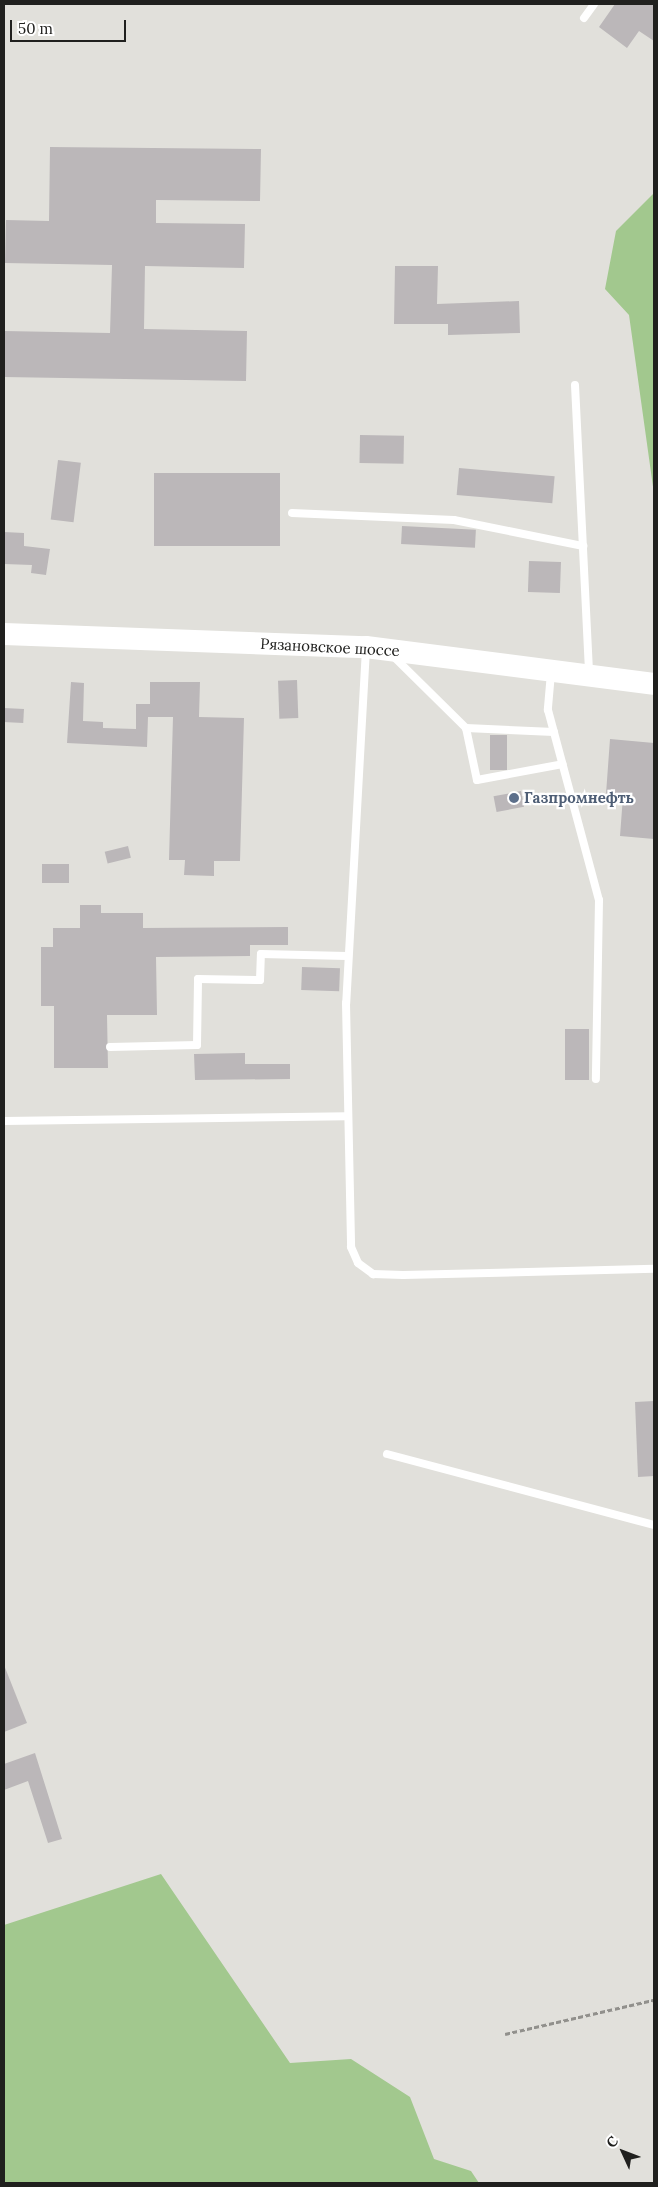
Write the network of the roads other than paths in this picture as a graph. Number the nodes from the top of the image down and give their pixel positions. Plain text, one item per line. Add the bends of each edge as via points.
1 (594, 4) edge
2 (584, 18) dead end
3 (575, 385) dead end
4 (292, 513) dead end
5 (583, 546) junction
6 (4, 634) edge
7 (376, 648) junction
8 (551, 668) junction
9 (589, 673) junction
10 (654, 684) edge
11 (466, 728) junction
12 (554, 732) junction
13 (563, 764) junction
14 (347, 956) junction
15 (110, 1047) dead end
16 (596, 1079) dead end
17 (347, 1116) junction
18 (4, 1121) edge
19 (654, 1269) edge
20 (387, 1454) dead end
21 (654, 1526) edge

1 - 2 lane
3 - 5 lane
4 - 5 lane via 454,520
5 - 9 lane
6 - 7 main road, Рязановское шоссе
7 - 8 main road, Рязановское шоссе
7 - 11 lane
7 - 14 lane
8 - 9 main road, Рязановское шоссе
8 - 12 lane via 548,710
9 - 10 main road, Рязановское шоссе
11 - 12 lane
11 - 13 lane via 477,780
12 - 13 lane
13 - 16 lane via 599,900
14 - 15 lane via 261,954 260,980 198,979 197,1045
14 - 17 lane
17 - 18 lane
17 - 19 lane via 351,1247 358,1264 373,1274
20 - 21 lane

